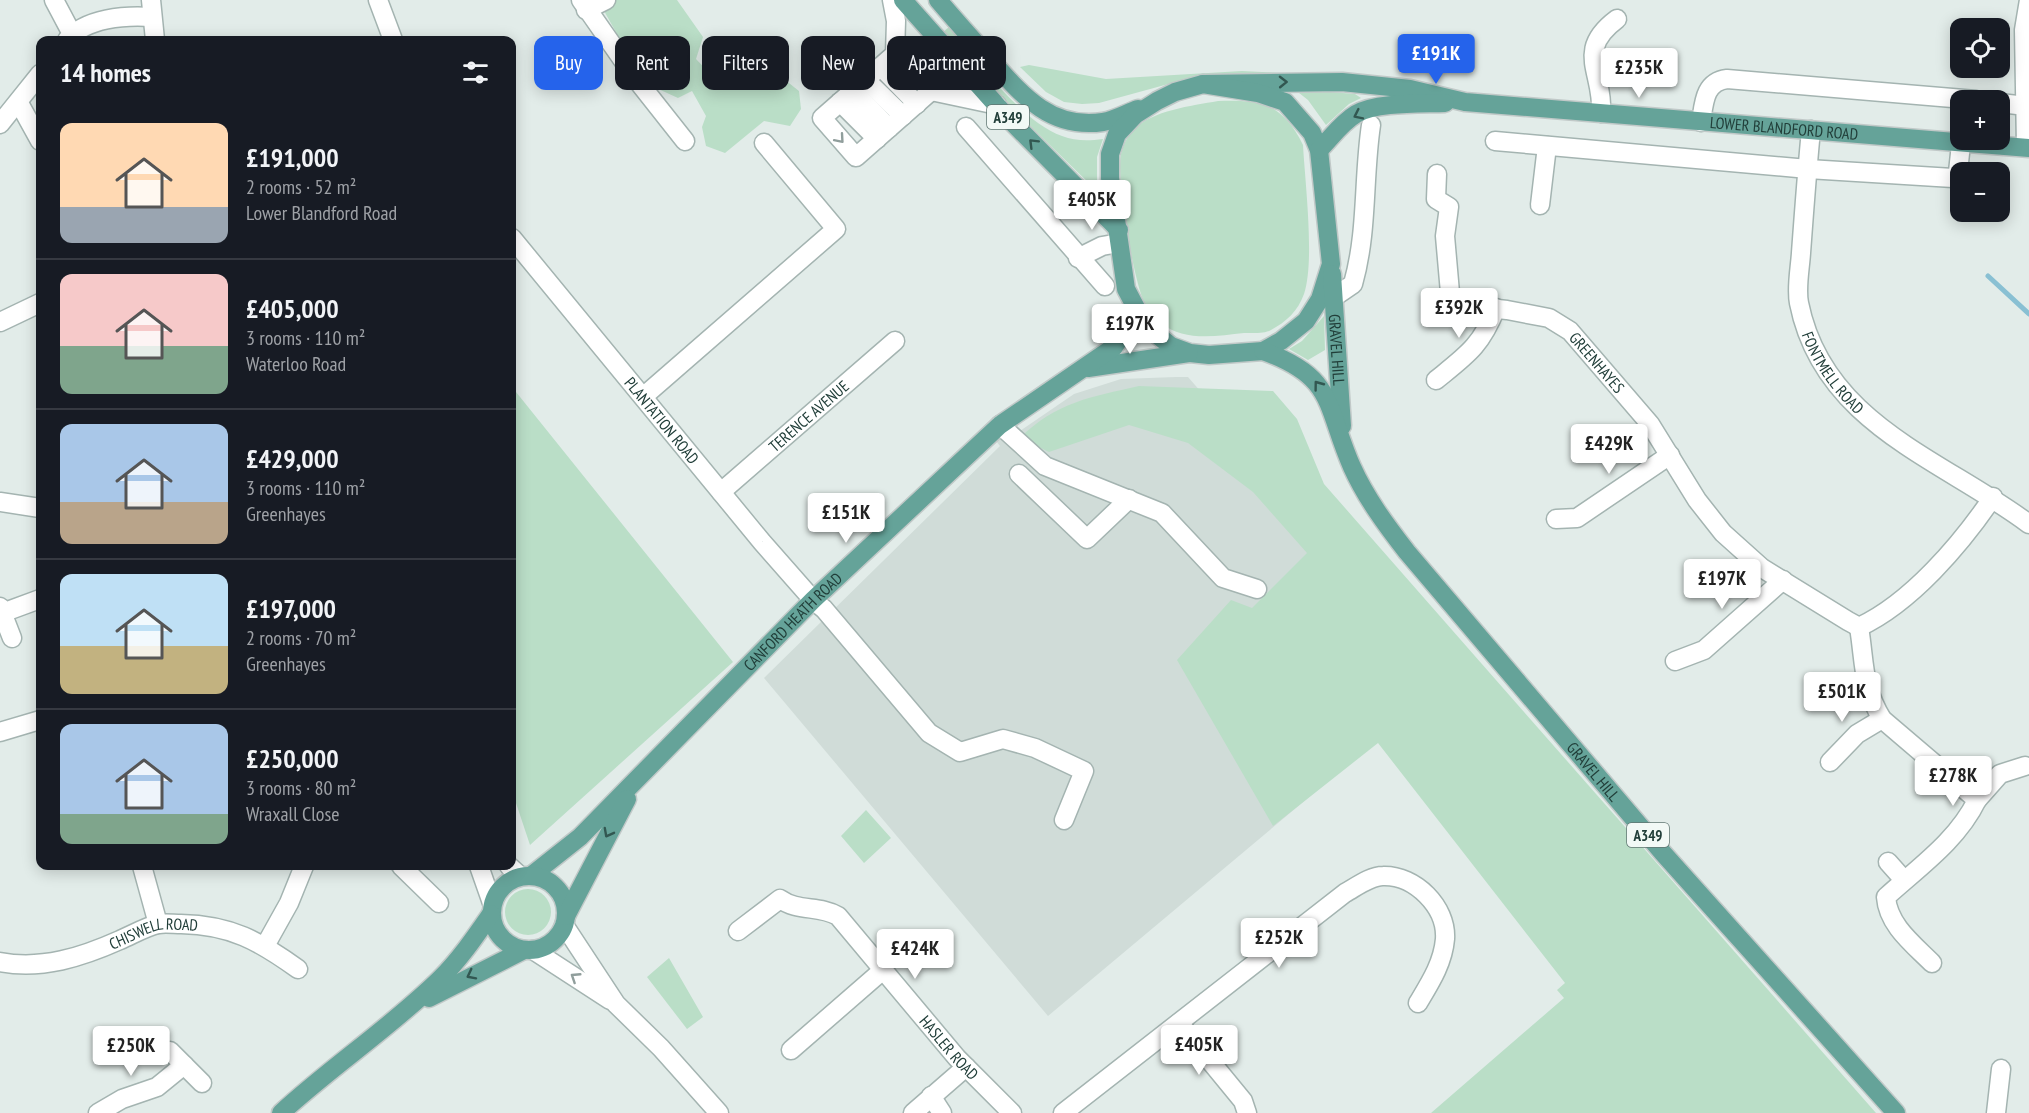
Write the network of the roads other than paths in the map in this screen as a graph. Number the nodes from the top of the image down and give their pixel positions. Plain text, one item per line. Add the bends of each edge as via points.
1 (54, 0) edge
2 (378, 0) edge
3 (606, 0) edge
4 (892, 0) edge
5 (903, 0) edge
6 (938, 0) edge
7 (2029, 0) edge
8 (584, 5) edge
9 (151, 8) edge
10 (1617, 20) dead end
11 (70, 36) edge
12 (72, 36) edge
13 (154, 36) edge
14 (392, 36) edge
15 (896, 36) edge
16 (887, 61) edge
17 (881, 67) junction
18 (36, 80) edge
19 (1203, 84) junction
20 (853, 91) junction
21 (932, 91) joint
22 (1950, 98) edge
23 (1157, 101) junction
24 (1465, 102) junction
25 (19, 103) junction
26 (2010, 104) edge
27 (997, 105) junction
28 (2026, 106) junction
29 (1601, 113) junction
30 (897, 122) junction
31 (1701, 122) junction
32 (0, 124) edge
33 (1371, 125) dead end
34 (966, 127) dead end
35 (1811, 130) junction
36 (36, 134) edge
37 (686, 141) dead end
38 (1495, 141) dead end
39 (764, 143) dead end
40 (1950, 143) edge
41 (1547, 146) junction
42 (2010, 146) edge
43 (2027, 147) edge
44 (1319, 150) junction
45 (1960, 150) edge
46 (1808, 169) junction
47 (1437, 174) dead end
48 (1540, 205) dead end
49 (1119, 236) junction
50 (516, 243) edge
51 (1078, 258) junction
52 (1331, 264) junction
53 (1105, 286) dead end
54 (1334, 297) junction
55 (36, 305) edge
56 (1133, 306) junction
57 (1496, 309) junction
58 (0, 322) edge
59 (895, 341) dead end
60 (1263, 351) junction
61 (1190, 353) junction
62 (1081, 370) junction
63 (1436, 380) dead end
64 (644, 396) junction
65 (1000, 425) junction
66 (1342, 438) junction
67 (1670, 455) junction
68 (1019, 474) dead end
69 (721, 492) junction
70 (1993, 497) junction
71 (1129, 499) junction
72 (0, 502) edge
73 (36, 507) edge
74 (1556, 519) dead end
75 (2029, 524) edge
76 (1783, 580) junction
77 (1257, 589) dead end
78 (36, 600) edge
79 (813, 600) junction
80 (1, 610) edge
81 (1859, 627) junction
82 (12, 638) dead end
83 (1675, 661) dead end
84 (1882, 719) junction
85 (36, 721) edge
86 (0, 732) edge
87 (1830, 762) dead end
88 (649, 765) junction
89 (2025, 766) dead end
90 (1977, 800) junction
91 (1064, 820) dead end
92 (1888, 862) dead end
93 (143, 870) edge
94 (302, 870) edge
95 (405, 870) edge
96 (480, 870) edge
97 (520, 872) edge
98 (1904, 880) junction
99 (439, 903) dead end
100 (492, 908) junction
101 (565, 921) junction
102 (158, 924) junction
103 (738, 931) dead end
104 (265, 946) junction
105 (529, 950) junction
106 (0, 963) edge
107 (1932, 963) dead end
108 (298, 969) dead end
109 (883, 970) junction
110 (1418, 1003) dead end
111 (616, 1004) junction
112 (401, 1014) junction
113 (1179, 1023) junction
114 (790, 1050) dead end
115 (170, 1051) dead end
116 (184, 1065) junction
117 (966, 1067) junction
118 (2001, 1069) dead end
119 (202, 1083) dead end
120 (931, 1096) junction
121 (98, 1113) edge
122 (281, 1113) edge
123 (719, 1113) edge
124 (913, 1113) edge
125 (942, 1113) edge
126 (1012, 1113) edge
127 (1063, 1113) edge
128 (1247, 1113) edge
129 (1896, 1113) edge
130 (1996, 1113) edge

1 - 11 street
2 - 14 street
3 - 8 street
4 - 15 street
5 - 27 main road, A349
6 - 23 main road, A349 via 1022,95 1057,119 1105,122
7 - 28 street via 2024,30
8 - 37 street
9 - 12 street via 108,19
9 - 13 street
10 - 29 street via 1600,33 1593,50 1602,96
16 - 17 street
17 - 20 street
17 - 30 street
18 - 25 street
19 - 23 main road, A349
19 -> 24 main road, LOWER BLANDFORD ROAD via 1342,82 1410,89
19 - 44 main road, A349 via 1258,93 1285,102 1312,133
20 - 30 street
20 - 30 street
20 -> 30 street via 822,118 856,157
21 - 27 street
21 - 30 street
22 - 31 street via 1727,79 1706,91
23 - 49 main road, A349 via 1135,115 1117,134 1110,154
24 - 29 main road, LOWER BLANDFORD ROAD
24 -> 44 main road, LOWER BLANDFORD ROAD via 1385,106 1358,113
25 - 32 street
25 - 36 street
26 - 28 street
49 -> 27 main road, A349
28 - 43 street
29 - 31 main road, LOWER BLANDFORD ROAD
31 - 35 main road, LOWER BLANDFORD ROAD
33 - 54 street via 1360,260 1353,284
34 - 51 street
35 - 40 main road, LOWER BLANDFORD ROAD
35 - 46 street, FONTMELL ROAD
38 - 41 street
39 - 64 street via 836,229
41 - 46 street
41 - 48 street
42 - 43 main road, LOWER BLANDFORD ROAD
44 - 52 main road, A349
45 - 46 street via 1958,172 1953,178
46 - 70 street, FONTMELL ROAD via 1798,302 1813,348 1848,400 1882,431
47 - 57 street, GREENHAYES via 1436,199 1449,207 1445,236 1450,304
49 - 51 street
49 - 56 main road, A349 via 1126,289
50 - 64 street, PLANTATION ROAD
51 - 53 street
52 - 54 main road, GRAVEL HILL / A349
52 - 60 main road, A349 via 1320,299 1306,321
54 - 66 main road, GRAVEL HILL / A349
55 - 58 street
56 - 61 main road, A349 via 1158,338
56 - 62 main road, CANFORD HEATH ROAD via 1125,331 1114,347
57 - 63 street via 1473,351
57 - 67 street, GREENHAYES via 1549,318 1570,331 1650,424
59 - 69 street, TERENCE AVENUE
60 - 61 main road, A349
66 -> 60 main road, GRAVEL HILL / A349 via 1320,386 1307,372
61 - 62 main road, CANFORD HEATH ROAD
62 - 65 main road, CANFORD HEATH ROAD
64 - 69 street, PLANTATION ROAD
65 - 71 street via 1045,466
65 - 79 main road, CANFORD HEATH ROAD
66 - 129 main road, GRAVEL HILL / A349 via 1374,508 1407,552 1662,852
67 - 74 street via 1577,518
67 - 76 street, GREENHAYES via 1723,533 1762,568
68 - 71 street via 1087,539
69 - 79 street, PLANTATION ROAD
70 - 75 street, FONTMELL ROAD
70 - 81 street via 1965,534 1914,588 1881,616
71 - 77 street via 1161,513 1224,578
72 - 73 street
76 - 81 street, GREENHAYES
76 - 83 street via 1704,650
78 - 80 street
79 - 88 main road, CANFORD HEATH ROAD
79 - 91 street, PLANTATION ROAD via 929,733 960,752 1003,739 1035,748 1084,771
80 - 82 street
81 - 84 street via 1864,681
84 - 87 street via 1857,734
84 - 90 street
85 - 86 street
88 - 97 main road, CANFORD HEATH ROAD via 580,837
88 -> 101 main road, CANFORD HEATH ROAD via 624,804
89 - 90 street via 2000,774
90 - 98 street via 1954,837
92 - 98 street
93 - 102 street
94 - 104 street
95 - 99 street
96 - 100 street
97 - 100 main road via 502,886
97 - 101 main road via 553,884 561,893
98 - 107 street via 1886,897 1886,908 1893,922
100 - 105 main road via 497,934 514,947
100 - 112 main road via 452,966
101 - 105 main road via 552,942
101 - 111 street
102 - 104 street, CHISWELL ROAD via 213,926
102 - 106 street, CHISWELL ROAD via 55,963
103 - 109 street, HASLER ROAD via 780,899 790,906 829,911 838,916
104 - 108 street, CHISWELL ROAD
111 -> 105 street
105 -> 112 main road via 463,979
109 - 114 street
109 - 117 street, HASLER ROAD
110 - 113 street via 1442,958 1445,937 1441,916 1419,886 1382,876 1345,893
111 - 123 street
112 - 122 main road via 318,1078
113 - 127 street
113 - 128 street via 1243,1101
115 - 116 street
116 - 119 street
116 - 121 street via 157,1087 122,1099
117 - 120 street
117 - 126 street, HASLER ROAD
118 - 130 street
120 - 124 street
120 - 125 street

